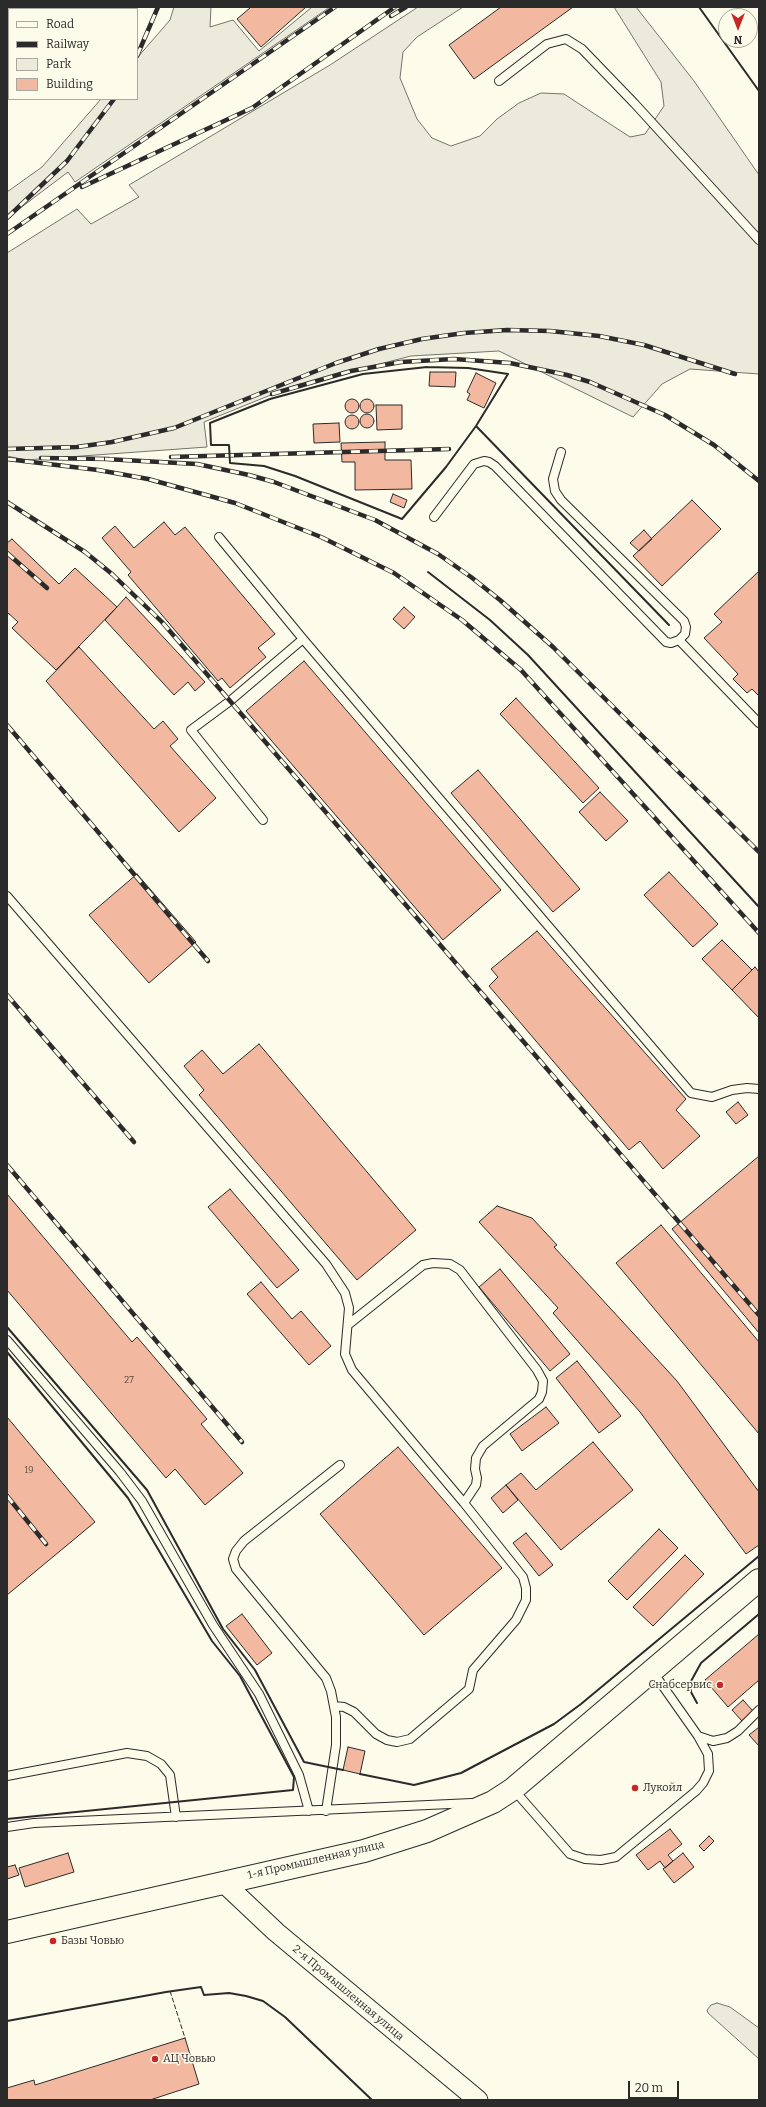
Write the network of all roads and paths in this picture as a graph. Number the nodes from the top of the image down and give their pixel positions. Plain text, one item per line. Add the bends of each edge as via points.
1 (499, 81) dead end
2 (759, 240) edge
3 (561, 452) dead end
4 (434, 517) dead end
5 (219, 536) dead end
6 (303, 639) junction
7 (679, 640) junction
8 (759, 723) edge
9 (264, 820) dead end
10 (7, 896) edge
11 (759, 1089) edge
12 (349, 1324) junction
13 (7, 1340) edge
14 (340, 1464) dead end
15 (464, 1503) junction
16 (759, 1580) edge
17 (652, 1670) junction
18 (334, 1706) junction
19 (759, 1710) edge
20 (698, 1736) junction
21 (7, 1776) edge
22 (513, 1789) junction
23 (493, 1802) junction
24 (326, 1811) junction
25 (308, 1812) junction
26 (176, 1817) junction
27 (7, 1827) edge
28 (223, 1882) junction
29 (7, 1932) edge
30 (478, 2100) edge

1 - 2 lane via 547,44 566,39 582,49 635,104
3 - 7 lane via 553,479 555,491 561,500 684,621 685,634
4 - 7 lane via 474,464 489,462 666,642
5 - 6 lane
6 - 9 lane via 230,701 191,730
6 - 11 lane via 691,1093 712,1097 732,1090
7 - 8 lane
10 - 12 lane via 326,1264 345,1293 349,1308
12 - 15 lane via 345,1354 352,1370
12 - 15 lane via 423,1265 450,1264 460,1270 538,1370 543,1381 542,1392 538,1399 483,1446 476,1458 476,1485
13 - 25 lane via 142,1501 213,1625 259,1694 299,1775
14 - 18 lane via 244,1541 233,1559 236,1569 326,1678
15 - 18 lane via 523,1577 526,1600 516,1620 473,1670 469,1689 410,1739 397,1742 387,1740 376,1734 354,1712
16 - 17 main road, 1-я Промышленная улица
17 - 20 lane
17 - 22 main road, 1-я Промышленная улица
18 - 24 lane via 336,1745
19 - 20 lane via 727,1738 713,1741
20 - 22 lane via 708,1754 708,1771 703,1782 696,1791 616,1857 601,1860 585,1859 570,1854
21 - 26 lane via 127,1753 147,1756 161,1764 170,1775
22 - 23 main road, 1-я Промышленная улица
23 - 24 lane
23 - 28 main road, 1-я Промышленная улица via 427,1831 364,1851
24 - 25 lane
25 - 26 lane
26 - 27 lane via 34,1823
28 - 29 main road, 1-я Промышленная улица
28 - 30 street, 2-я Промышленная улица via 276,1932

